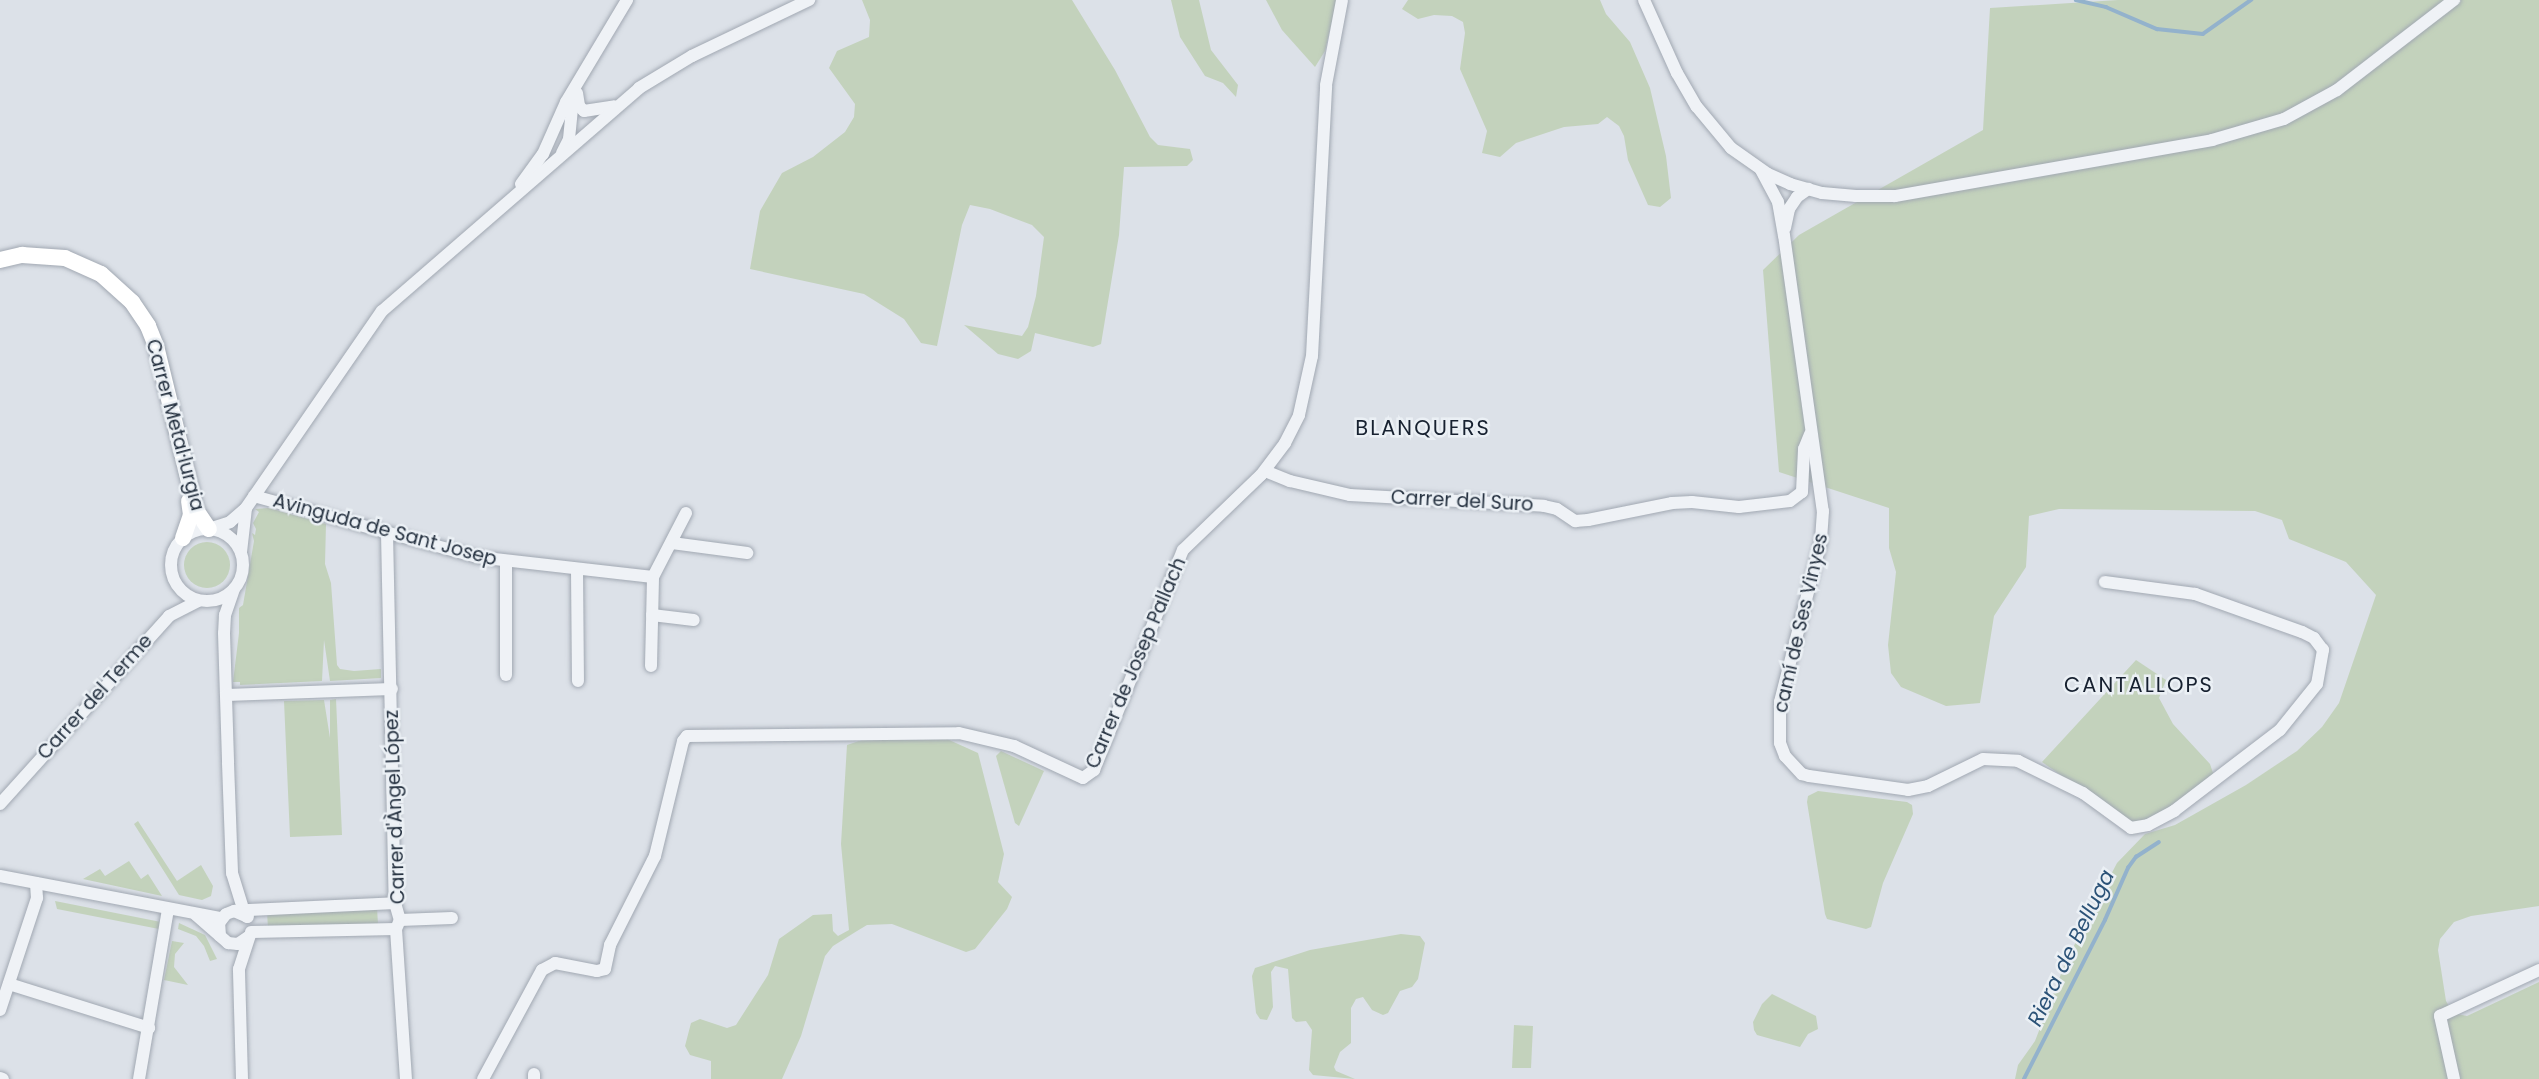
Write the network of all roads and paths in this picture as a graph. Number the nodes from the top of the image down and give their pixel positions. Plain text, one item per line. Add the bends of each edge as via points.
1 (627, 0) edge
2 (809, 0) edge
3 (1342, 0) edge
4 (1644, 0) edge
5 (2454, 0) edge
6 (577, 86) junction
7 (621, 104) junction
8 (556, 128) junction
9 (587, 134) junction
10 (569, 139) junction
11 (556, 161) junction
12 (1761, 170) junction
13 (1808, 189) junction
14 (508, 203) junction
15 (1784, 235) junction
16 (0, 260) edge
17 (0, 266) edge
18 (1810, 433) junction
19 (1265, 471) junction
20 (254, 496) junction
21 (246, 508) junction
22 (686, 513) dead end
23 (208, 529) junction
24 (387, 533) junction
25 (183, 538) junction
26 (672, 542) junction
27 (241, 552) junction
28 (747, 553) dead end
29 (506, 561) junction
30 (577, 570) junction
31 (653, 577) junction
32 (2105, 582) dead end
33 (234, 589) junction
34 (204, 601) junction
35 (652, 615) junction
36 (694, 620) dead end
37 (224, 633) junction
38 (651, 666) dead end
39 (506, 675) dead end
40 (578, 681) dead end
41 (392, 689) junction
42 (226, 695) junction
43 (0, 804) edge
44 (0, 876) edge
45 (36, 883) junction
46 (235, 886) junction
47 (395, 903) junction
48 (168, 909) junction
49 (196, 915) junction
50 (224, 916) junction
51 (246, 916) junction
52 (452, 918) dead end
53 (398, 925) junction
54 (250, 933) junction
55 (224, 939) junction
56 (239, 969) junction
57 (2539, 970) edge
58 (9, 984) junction
59 (0, 1010) edge
60 (149, 1028) junction
61 (139, 1079) edge
62 (242, 1079) edge
63 (406, 1079) edge
64 (483, 1079) edge
65 (2454, 1079) edge

1 - 6 street
2 - 7 street via 692,56
3 - 19 street, Carrer de Josep Pallach via 1323,116 1312,356 1299,415
4 - 12 street via 1697,107 1731,148
5 - 13 street via 2337,90 2284,119 2212,140 1895,196
6 - 7 street via 584,111
6 - 8 street
6 - 10 street
7 - 9 street
8 - 10 street
8 - 14 street
9 - 10 street
9 - 11 street
10 - 11 street
11 - 14 street
12 - 13 street
12 - 15 street, camí de Ses Vinyes via 1778,202
13 - 15 street, camí de Ses Vinyes via 1788,209
14 - 20 street via 382,311
15 - 18 street, camí de Ses Vinyes
16 - 23 main road, Carrer Metal·lurgia via 42,256 85,265 117,285 132,302 156,346 196,510
17 - 25 main road, Carrer Metal·lurgia via 23,260 85,271 131,307 150,344 189,499 191,515
18 - 19 street, Carrer del Suro via 1804,449 1802,492 1790,501 1740,507 1671,503 1575,521 1544,506 1336,493
18 - 32 street, camí de Ses Vinyes via 1824,530 1778,719 1785,756 1802,774 1908,790 1928,786 1983,759 2018,761 2083,793 2131,828 2174,811 2280,730 2317,684 2323,650 2302,632 2195,594
19 - 64 street, Carrer de Josep Pallach via 1183,550 1115,723 1094,770 1086,777 1014,746 959,733 687,736 655,856 610,945 605,969 559,963 541,970
20 - 21 street
20 - 24 street, Avinguda de Sant Josep
21 - 23 street via 230,522
21 - 27 street
22 - 26 street
23 - 25 street
23 - 27 street via 234,541
24 - 29 street, Avinguda de Sant Josep
24 - 41 street, Carrer d'Àngel López
25 - 34 street via 172,554 171,575 186,596
26 - 28 street
26 - 31 street
27 - 33 street via 241,579
29 - 30 street, Avinguda de Sant Josep
29 - 39 street
30 - 31 street, Avinguda de Sant Josep
30 - 40 street
31 - 35 street
33 - 34 street via 224,597
33 - 37 street
34 - 37 street
34 - 43 street, Carrer del Terme via 169,615
35 - 36 street
35 - 38 street
37 - 42 street
41 - 42 street
41 - 47 street, Carrer d'Àngel López
42 - 46 street
44 - 45 street
45 - 48 street
45 - 58 street via 37,898
46 - 50 street
46 - 51 street
47 - 51 street via 249,910
47 - 53 street, Carrer d'Àngel López
48 - 49 street
48 - 60 street
49 - 50 street
49 - 55 street
50 - 51 street via 234,911
50 - 55 street
51 - 54 street
52 - 53 street
53 - 54 street
53 - 63 street, Carrer d'Àngel López
54 - 55 street via 241,943
54 - 56 street
55 - 56 street
56 - 62 street
57 - 65 street via 2440,1016
58 - 59 street
58 - 60 street
60 - 61 street

